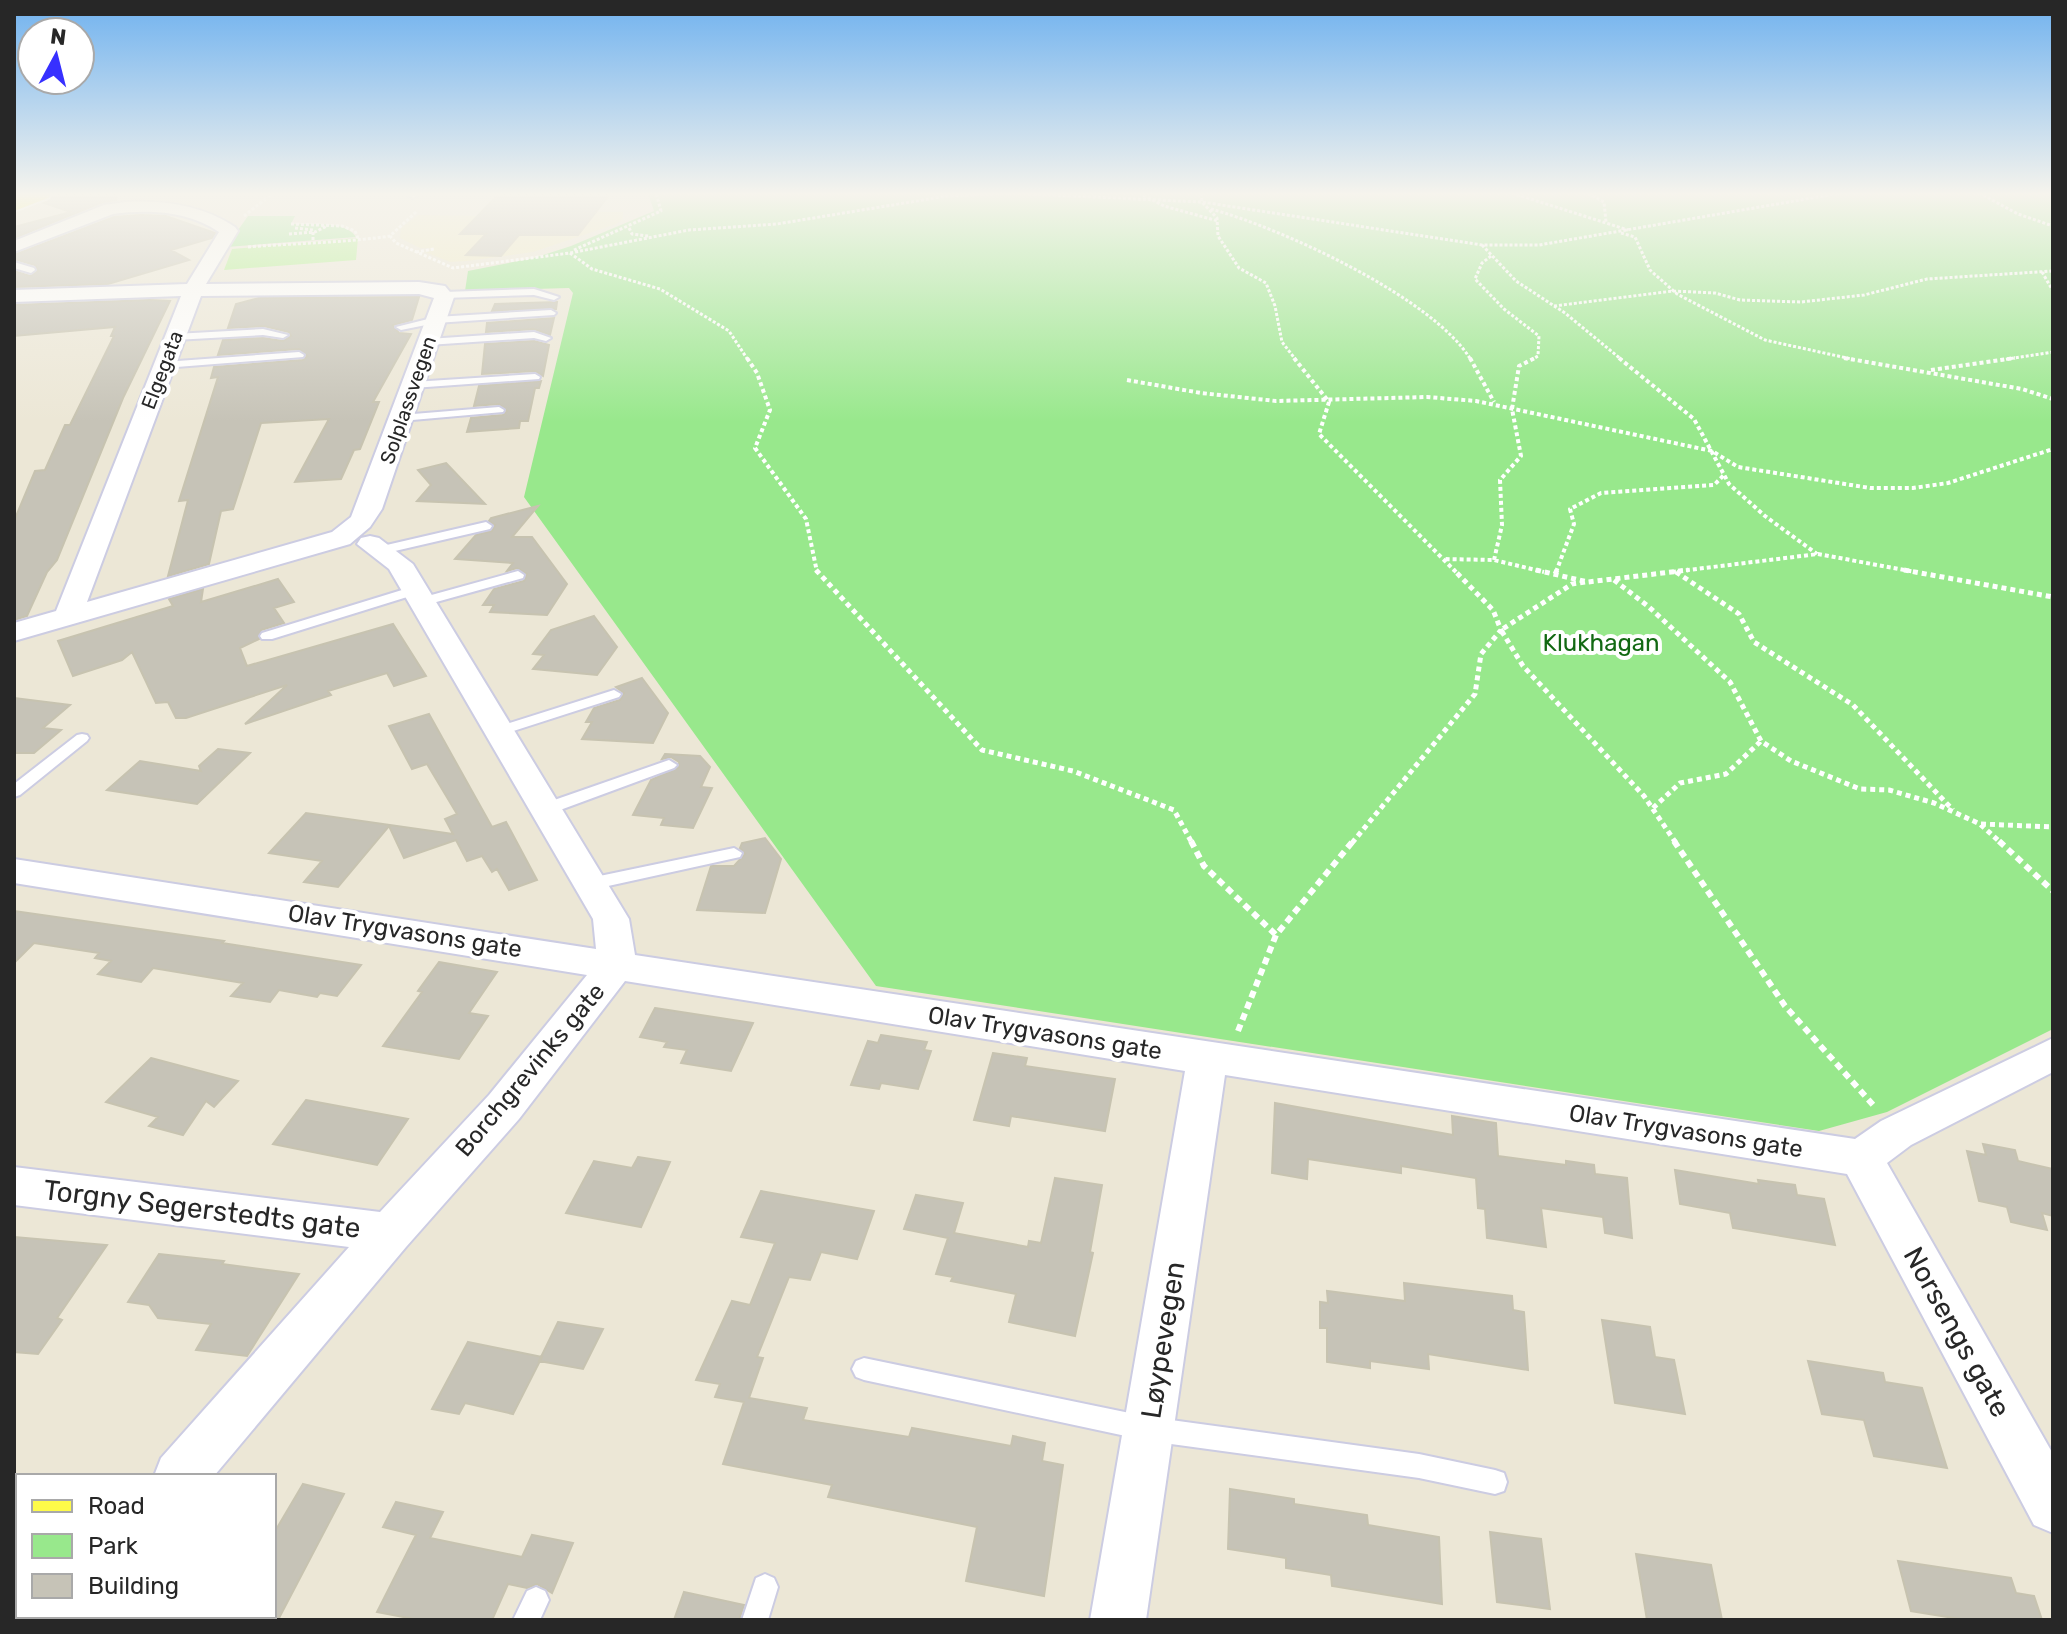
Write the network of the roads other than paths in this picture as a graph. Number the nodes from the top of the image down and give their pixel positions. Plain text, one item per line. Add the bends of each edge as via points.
1 (205, 269) edge
2 (193, 290) junction
3 (444, 295) junction
4 (14, 296) edge
5 (554, 297) dead end
6 (551, 313) dead end
7 (401, 327) dead end
8 (432, 331) junction
9 (283, 335) dead end
10 (175, 337) junction
11 (546, 338) dead end
12 (299, 355) dead end
13 (164, 365) junction
14 (535, 377) dead end
15 (413, 385) junction
16 (499, 410) dead end
17 (401, 418) junction
18 (486, 526) dead end
19 (376, 547) joint
20 (518, 575) dead end
21 (419, 596) junction
22 (68, 616) junction
23 (14, 632) edge
24 (267, 636) dead end
25 (614, 694) dead end
26 (499, 731) junction
27 (82, 738) dead end
28 (669, 765) dead end
29 (14, 792) edge
30 (546, 809) junction
31 (734, 853) dead end
32 (14, 871) edge
33 (590, 884) junction
34 (617, 965) junction
35 (2053, 1054) edge
36 (1216, 1059) junction
37 (1878, 1145) junction
38 (14, 1186) edge
39 (390, 1233) junction
40 (864, 1369) dead end
41 (1149, 1429) junction
42 (182, 1474) edge
43 (1495, 1482) dead end
44 (2053, 1506) edge
45 (765, 1587) dead end
46 (755, 1620) edge
47 (1118, 1620) edge

1 - 2 street, Elgegata
2 - 3 street via 395,285 432,288
2 - 4 street
2 - 10 street, Elgegata
3 - 5 lane via 534,292
3 - 8 street, Solplassvegen
6 - 8 lane
7 - 8 lane
8 - 11 lane
8 - 15 street, Solplassvegen
9 - 10 lane
10 - 13 street, Elgegata
12 - 13 lane
13 - 22 street, Elgegata
14 - 15 lane
15 - 17 street, Solplassvegen
16 - 17 lane
17 - 22 street, Solplassvegen via 369,509 341,538
18 - 19 lane
19 - 21 street, Borchgrevinks gate via 400,564
20 - 21 lane
21 - 24 lane
21 - 26 street, Borchgrevinks gate
22 - 23 street, Solplassvegen
25 - 26 lane
26 - 30 street, Borchgrevinks gate
27 - 29 lane
28 - 30 lane
30 - 33 street, Borchgrevinks gate
31 - 33 lane
32 - 34 street, Olav Trygvasons gate
33 - 34 street, Borchgrevinks gate via 611,919
34 - 36 street, Olav Trygvasons gate
34 - 39 street, Borchgrevinks gate via 504,1107
35 - 37 street
36 - 37 street, Olav Trygvasons gate
36 - 41 street, Løypevegen
37 - 44 street, Norsengs gate
38 - 39 street, Torgny Segerstedts gate
39 - 42 street, Borchgrevinks gate
40 - 41 lane
41 - 43 lane via 1419,1466
41 - 47 street, Løypevegen
45 - 46 lane

